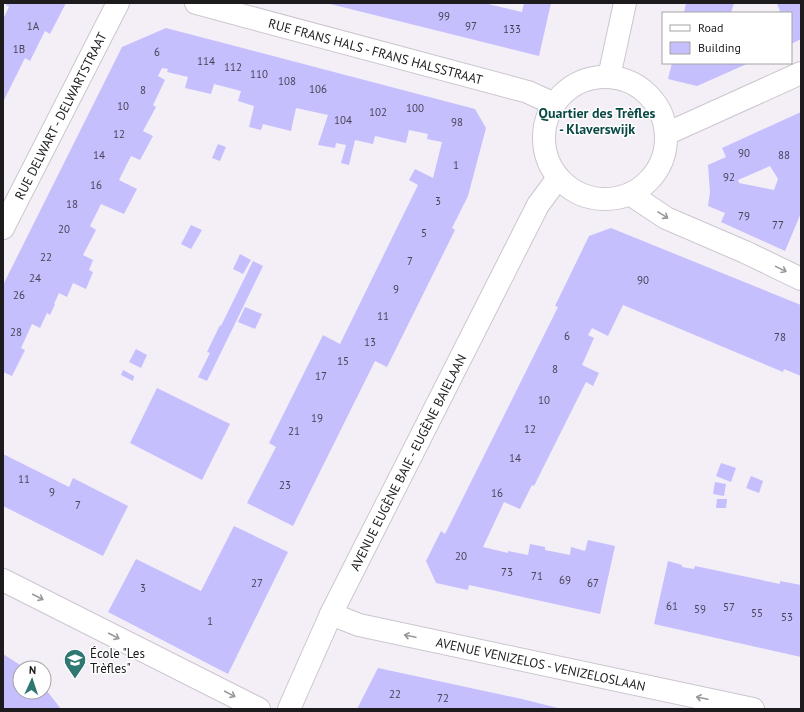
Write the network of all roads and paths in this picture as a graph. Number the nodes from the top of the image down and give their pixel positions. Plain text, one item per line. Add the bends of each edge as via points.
1 (118, 3) edge
2 (196, 3) edge
3 (625, 3) edge
4 (801, 73) edge
5 (609, 77) junction
6 (554, 104) junction
7 (666, 134) junction
8 (558, 178) junction
9 (630, 194) junction
10 (3, 228) edge
11 (801, 279) edge
12 (3, 580) edge
13 (331, 614) junction
14 (259, 709) edge
15 (289, 709) edge
16 (753, 709) edge

1 - 10 street, RUE DELWART - DELWARTSTRAAT
2 - 6 street, RUE FRANS HALS - FRANS HALSSTRAAT via 528,92
3 - 5 street
4 - 7 street
5 - 6 street via 593,78 578,83 564,92
5 - 7 street via 626,81 642,90 654,102 662,117
6 - 8 street via 546,118 543,134 544,150 549,165
7 - 9 street via 663,158 650,180
8 - 9 street via 573,191 592,198 611,199
8 - 13 street, AVENUE EUGÈNE BAIE - EUGÈNE BAIELAAN via 538,205
9 -> 11 street via 666,218
12 -> 14 street
13 - 15 street, AVENUE EUGÈNE BAIE - EUGÈNE BAIELAAN
16 -> 13 street, AVENUE VENIZELOS - VENIZELOSLAAN via 359,625

